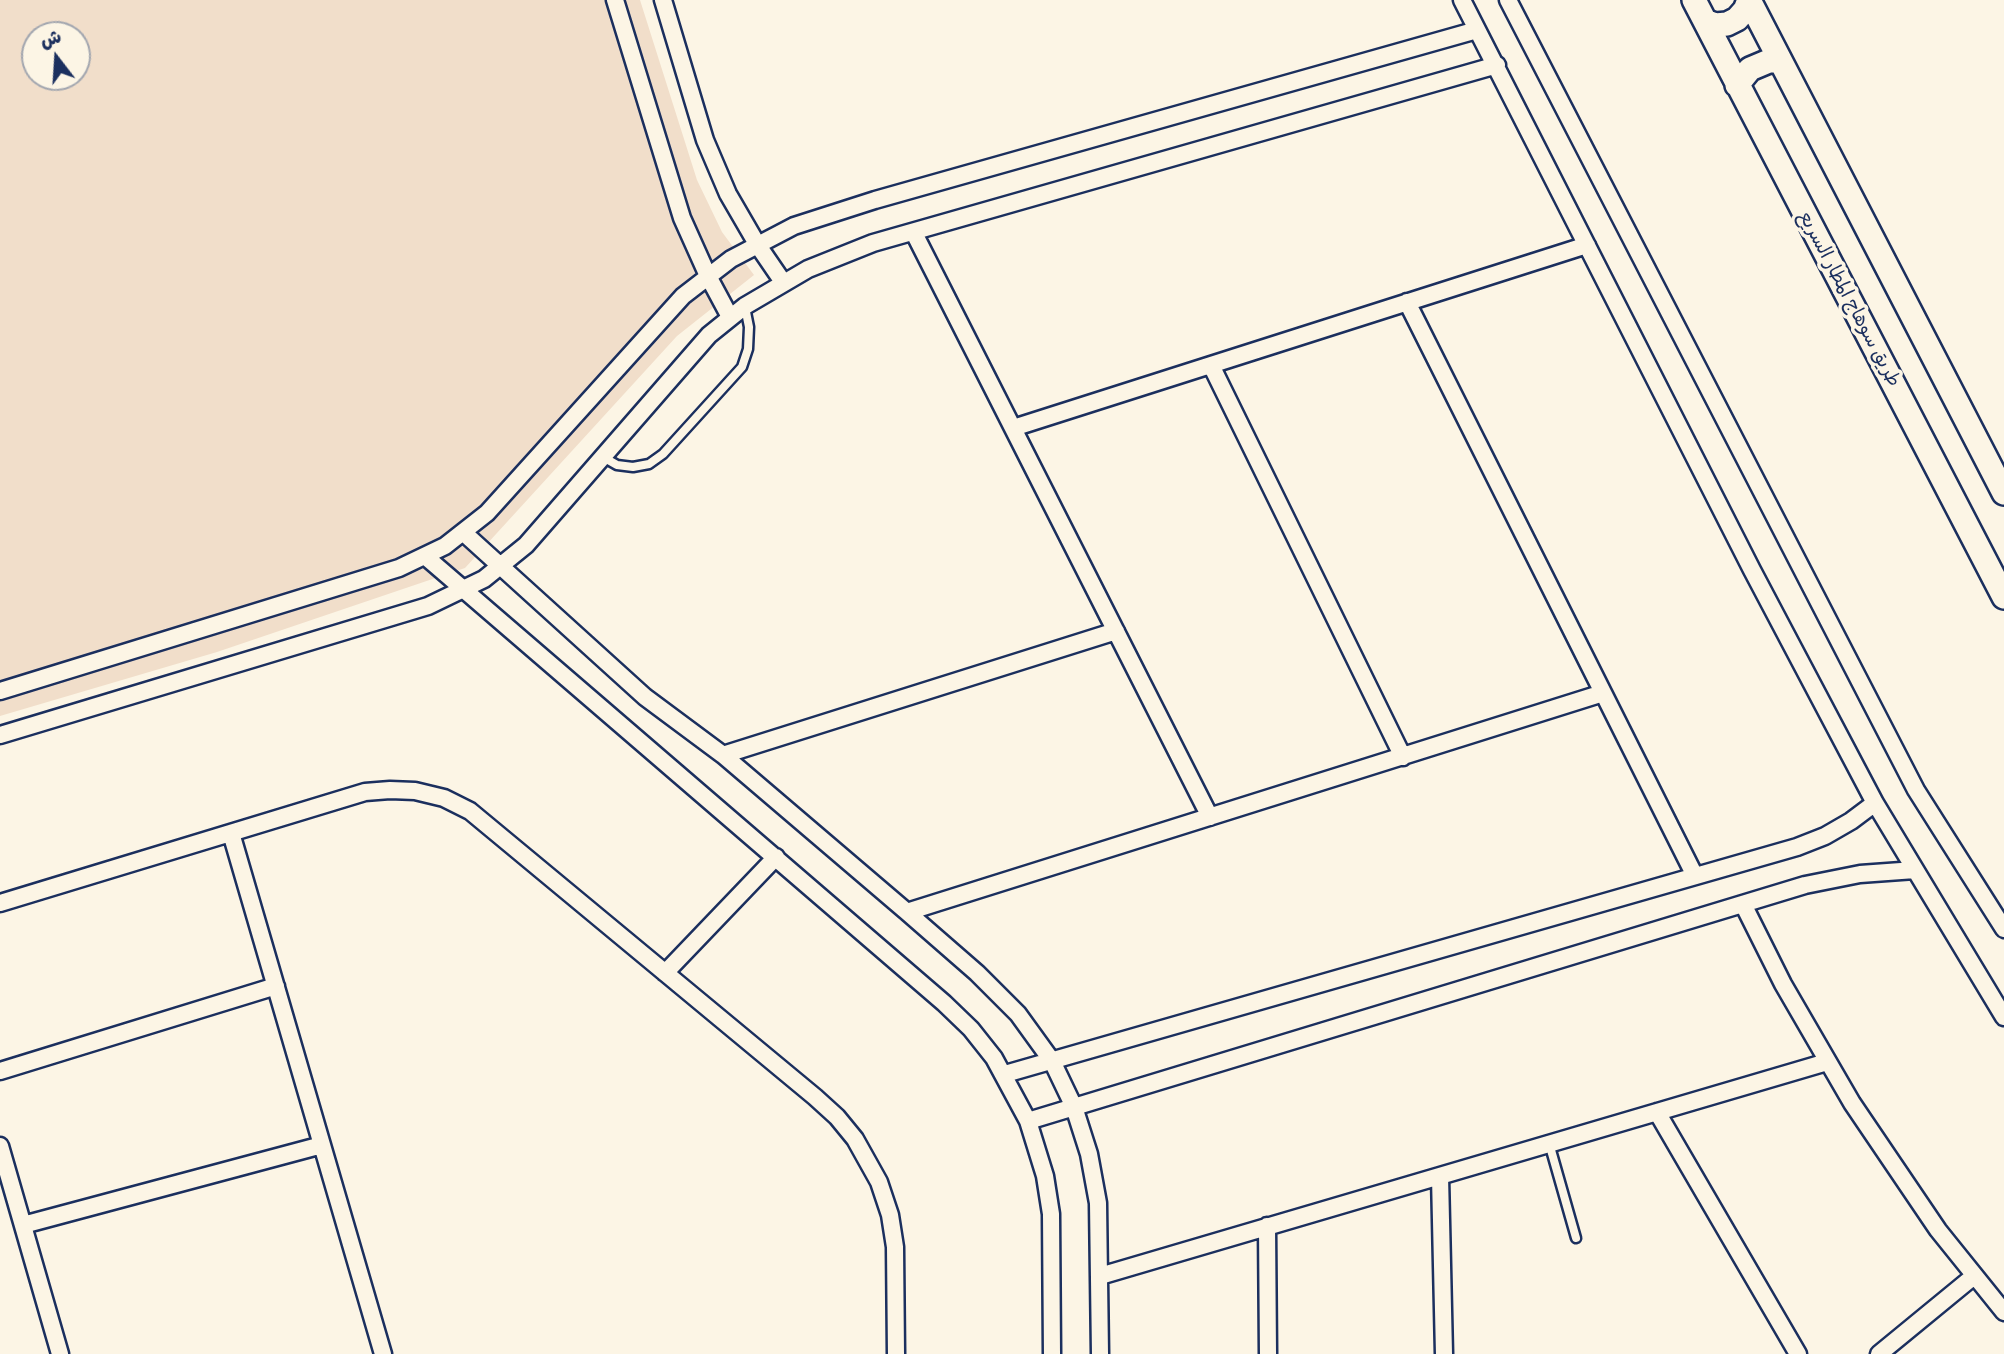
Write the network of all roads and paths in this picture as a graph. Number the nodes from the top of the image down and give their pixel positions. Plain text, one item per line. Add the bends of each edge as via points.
1 (615, 0) edge
2 (663, 0) edge
3 (1462, 0) edge
4 (1508, 0) edge
5 (1694, 0) edge
6 (1749, 0) edge
7 (1704, 21) junction
8 (1477, 30) junction
9 (1779, 61) junction
10 (1497, 65) junction
11 (1737, 85) junction
12 (914, 233) junction
13 (757, 244) junction
14 (1587, 245) junction
15 (708, 276) junction
16 (783, 282) junction
17 (1407, 302) junction
18 (745, 306) junction
19 (730, 317) junction
20 (1211, 365) junction
21 (1013, 428) junction
22 (603, 457) junction
23 (2004, 494) edge
24 (464, 533) junction
25 (426, 556) junction
26 (502, 566) junction
27 (465, 590) junction
28 (2004, 597) edge
29 (1116, 631) junction
30 (0, 691) edge
31 (1603, 693) junction
32 (0, 735) edge
33 (723, 755) junction
34 (1403, 757) junction
35 (1875, 803) junction
36 (1210, 817) junction
37 (231, 833) junction
38 (776, 857) junction
39 (1915, 870) junction
40 (1695, 876) junction
41 (0, 902) edge
42 (1743, 904) junction
43 (906, 912) junction
44 (2004, 929) edge
45 (665, 973) junction
46 (276, 986) junction
47 (2004, 1017) edge
48 (1052, 1060) junction
49 (1827, 1062) junction
50 (0, 1071) edge
51 (1004, 1074) junction
52 (1074, 1107) junction
53 (1657, 1112) junction
54 (1028, 1121) junction
55 (1549, 1143) junction
56 (322, 1145) junction
57 (0, 1146) edge
58 (1440, 1175) junction
59 (23, 1225) junction
60 (1267, 1226) junction
61 (1576, 1238) dead end
62 (1100, 1276) junction
63 (1974, 1276) junction
64 (2004, 1312) edge
65 (60, 1354) edge
66 (383, 1354) edge
67 (895, 1354) edge
68 (1052, 1354) edge
69 (1100, 1354) edge
70 (1268, 1354) edge
71 (1444, 1354) edge
72 (1798, 1354) edge
73 (1879, 1354) edge

1 - 15 street via 682,218
2 - 13 street via 705,140 728,194
3 - 8 street
4 - 44 street via 1916,790
5 - 7 street, طريق سوهاج المطار السريع
6 - 7 street via 1737,19 1727,24
6 - 9 street
7 - 11 street, طريق سوهاج المطار السريع
8 - 10 street
8 - 13 street via 834,212
9 - 11 street via 1750,69
9 - 23 street
10 - 12 street
10 - 14 street
11 - 28 street, طريق سوهاج المطار السريع
12 - 16 street via 834,257
12 - 21 street
13 - 15 street
13 - 16 street
14 - 17 street
14 - 35 street
15 - 19 street
15 - 24 street via 683,296
16 - 18 street
17 - 20 street
17 - 31 street
18 - 19 street
18 - 22 lane via 748,349 742,367 663,454 649,464 633,467
19 - 22 street
20 - 21 street
20 - 34 street
21 - 29 street
22 - 26 street
24 - 25 street
24 - 26 street
25 - 27 street
25 - 30 street
26 - 27 street
26 - 33 street via 645,697
27 - 32 street via 428,606
27 - 38 street
29 - 33 street
29 - 36 street
31 - 34 street
31 - 40 street
33 - 43 street
34 - 36 street
35 - 39 street
35 - 40 street via 1825,836
36 - 43 street
37 - 41 street
37 - 45 street via 365,792 415,791 444,798 470,811
37 - 46 street
38 - 45 street
38 - 51 street via 944,1003 971,1029
39 - 42 street via 1833,878
39 - 47 street
40 - 48 street
42 - 49 street
42 - 52 street
43 - 48 street via 1018,1014
45 - 67 street via 837,1117 855,1139 882,1189 890,1215 895,1247
46 - 50 street
46 - 56 street
48 - 51 street
48 - 52 street
49 - 53 street
49 - 63 street via 1901,1178
51 - 54 street
52 - 54 street
52 - 62 street via 1098,1203
53 - 55 street
53 - 72 street
54 - 68 street via 1051,1214
55 - 58 street
55 - 61 lane
56 - 59 street
56 - 66 street
57 - 59 street
58 - 60 street
58 - 71 street
59 - 65 street
60 - 62 street
60 - 70 street
62 - 69 street
63 - 64 street
63 - 73 street

